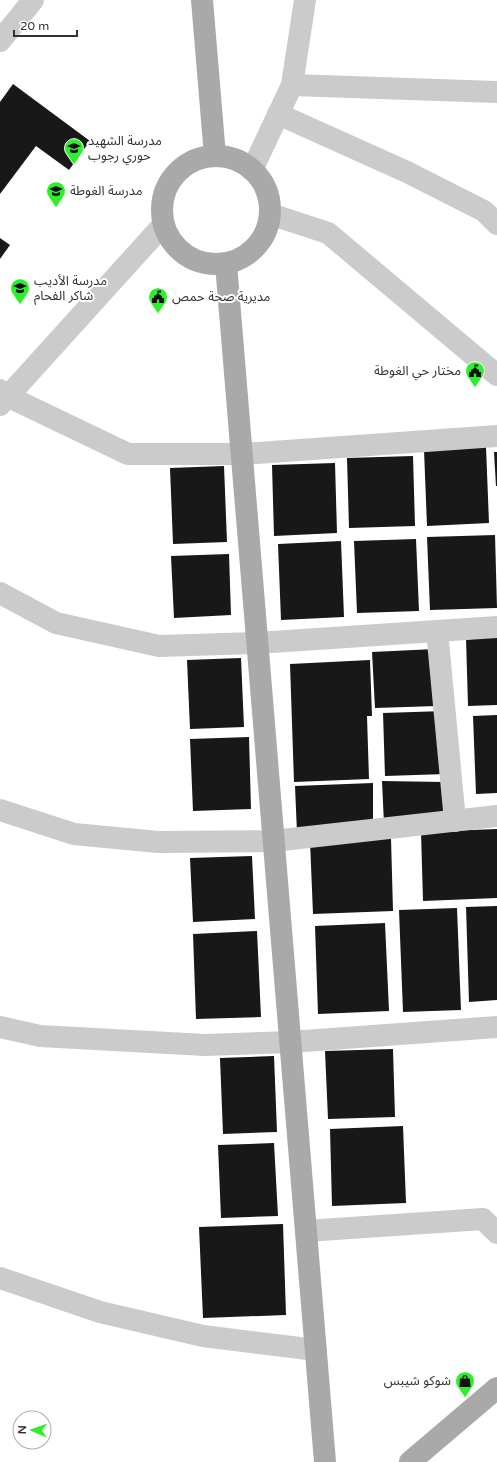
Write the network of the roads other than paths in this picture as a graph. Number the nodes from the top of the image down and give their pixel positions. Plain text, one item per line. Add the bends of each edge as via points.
1 (33, 0) edge
2 (202, 0) edge
3 (305, 0) edge
4 (0, 41) edge
5 (292, 85) junction
6 (497, 92) edge
7 (278, 114) junction
8 (215, 156) junction
9 (252, 170) junction
10 (270, 214) junction
11 (497, 224) edge
12 (163, 225) junction
13 (226, 264) junction
14 (497, 375) edge
15 (2, 397) edge
16 (497, 436) edge
17 (242, 454) junction
18 (0, 592) edge
19 (497, 627) edge
20 (437, 631) junction
21 (257, 643) junction
22 (0, 810) edge
23 (497, 816) edge
24 (455, 821) junction
25 (274, 841) junction
26 (497, 1027) edge
27 (0, 1028) edge
28 (290, 1042) junction
29 (306, 1231) junction
30 (497, 1233) edge
31 (0, 1278) edge
32 (316, 1350) junction
33 (497, 1388) edge
34 (325, 1462) edge
35 (410, 1462) edge

1 - 4 street
2 - 8 main road
3 - 5 street
5 - 6 street
5 - 7 street
7 - 9 street
7 - 11 street via 421,179 484,211
8 - 9 main road via 235,160
8 - 12 main road via 199,158 184,166 172,177 164,192 161,209
9 - 10 main road via 269,198
10 - 13 main road via 266,232 256,246 242,258
10 - 14 street via 328,233
12 - 13 main road via 170,240 181,252 205,263
12 - 15 street
13 - 17 main road
15 - 17 street via 128,454
16 - 17 street
17 - 21 main road
18 - 21 street via 56,623 159,646
19 - 20 street
20 - 21 street
20 - 24 street
21 - 25 main road
22 - 25 street via 74,834 158,842
23 - 24 street
24 - 25 street
25 - 28 main road
26 - 28 street
27 - 28 street via 40,1036 205,1046
28 - 29 main road
29 - 30 street via 483,1219
29 - 32 main road
31 - 32 street via 100,1312 196,1334
32 - 34 main road
33 - 35 main road

